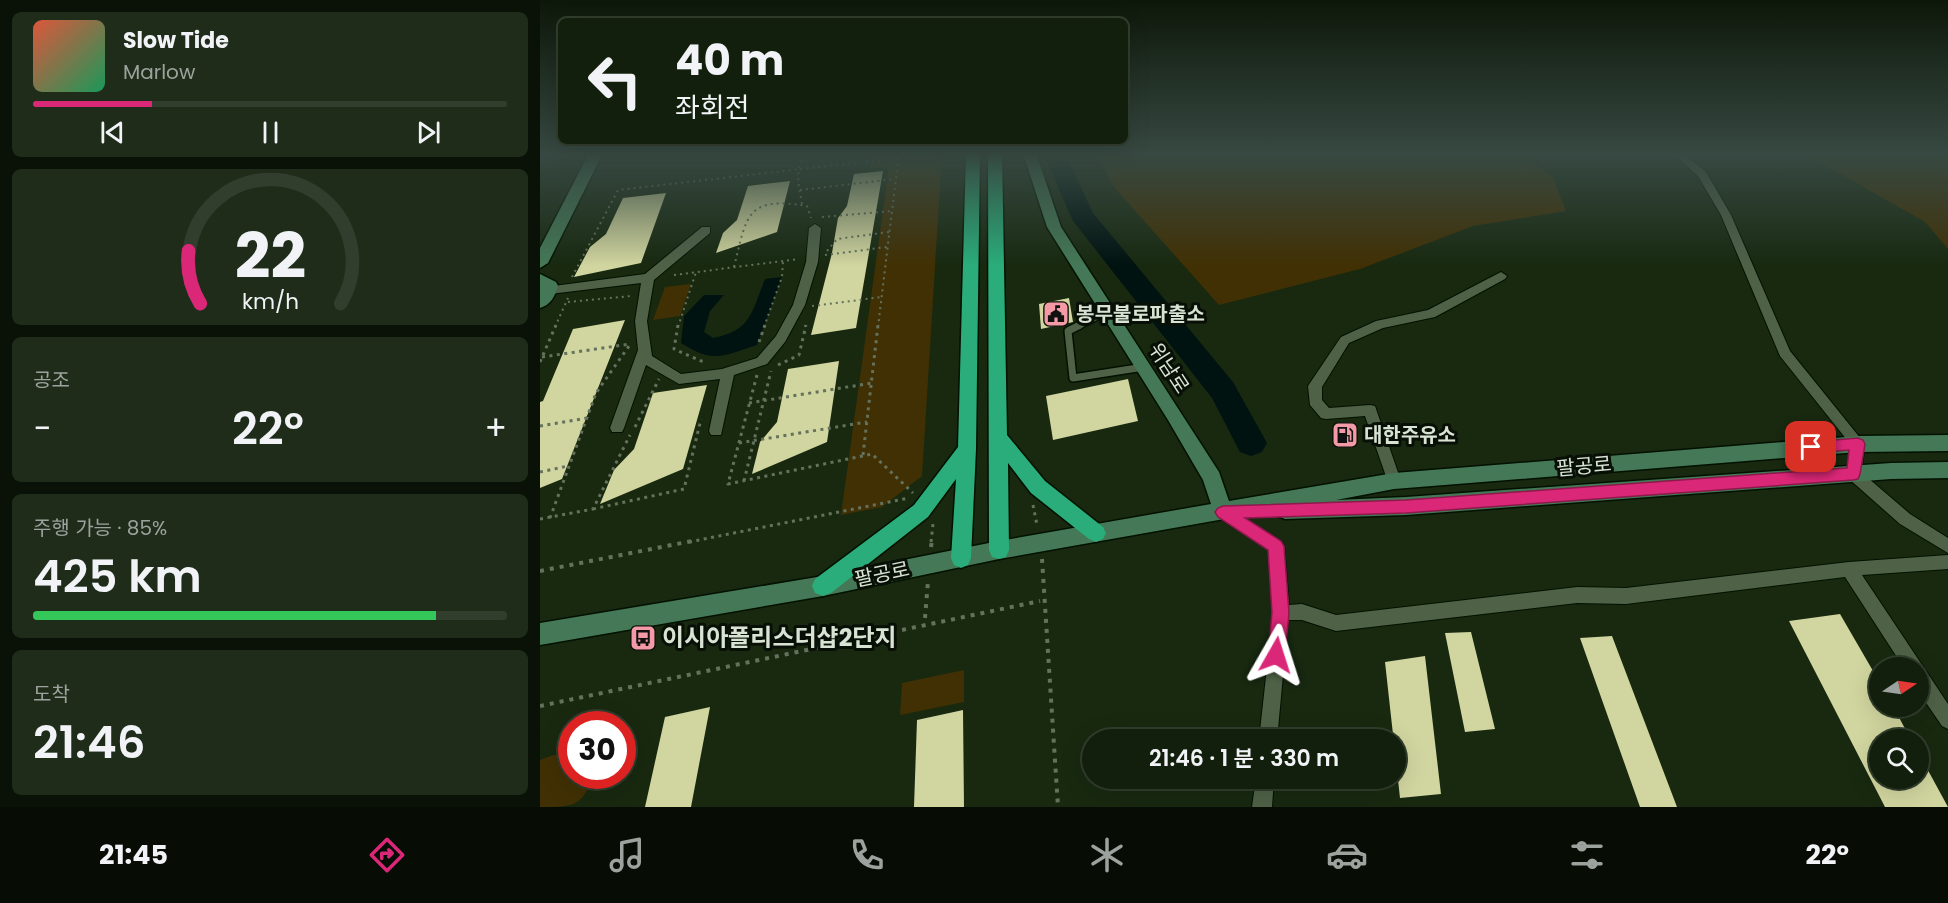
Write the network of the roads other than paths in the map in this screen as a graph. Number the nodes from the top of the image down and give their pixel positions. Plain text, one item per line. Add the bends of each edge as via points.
1 (577, 191) edge
2 (972, 191) edge
3 (995, 191) edge
4 (1042, 191) edge
5 (1711, 191) edge
6 (815, 228) dead end
7 (706, 230) dead end
8 (540, 262) edge
9 (1501, 276) dead end
10 (648, 278) junction
11 (543, 290) edge
12 (1108, 312) junction
13 (645, 349) junction
14 (1144, 367) junction
15 (728, 372) junction
16 (617, 428) dead end
17 (716, 431) dead end
18 (998, 437) junction
19 (1948, 443) edge
20 (1858, 444) junction
21 (967, 449) junction
22 (1948, 470) edge
23 (1853, 474) junction
24 (1394, 481) junction
25 (1223, 512) junction
26 (1096, 533) junction
27 (1948, 546) edge
28 (999, 550) junction
29 (962, 558) junction
30 (1948, 562) edge
31 (1849, 569) junction
32 (823, 586) junction
33 (1281, 613) junction
34 (540, 634) edge
35 (1907, 657) edge
36 (1929, 692) edge
37 (1948, 720) edge
38 (1269, 729) edge
39 (1264, 789) edge
40 (1262, 807) edge

1 - 8 main road
2 - 21 highway
3 - 18 highway
4 - 12 main road, 위남로 via 1054,227
5 - 20 street via 1726,215 1785,353
6 - 15 street via 813,257 799,305 781,339 762,362
7 - 10 street
9 - 24 street via 1431,314 1380,324 1346,340 1315,386 1315,400 1326,414 1370,410
10 - 11 street
10 - 13 street via 641,321
12 - 14 main road, 위남로
12 - 14 lane via 1068,331 1073,378
13 - 15 street via 646,359 679,379
13 - 16 street
14 - 25 main road, 위남로 via 1212,478
15 - 17 street
18 - 26 highway via 1038,487
18 - 28 highway
19 - 20 main road, 팔공로
20 - 23 street
20 - 24 main road, 팔공로
21 - 29 highway
21 - 32 highway via 921,511
22 - 23 main road, 팔공로
23 - 25 main road, 팔공로 via 1406,506
23 - 27 street via 1905,519
24 - 25 main road, 팔공로
25 - 26 main road, 팔공로
25 - 33 street via 1276,546
26 - 28 main road, 팔공로
28 - 29 main road, 팔공로
29 - 32 main road, 팔공로
30 - 31 street
31 - 33 street via 1626,596 1577,595 1336,622 1302,612
31 - 35 street
32 - 34 main road, 팔공로
33 - 38 street
36 - 37 street
39 - 40 street

